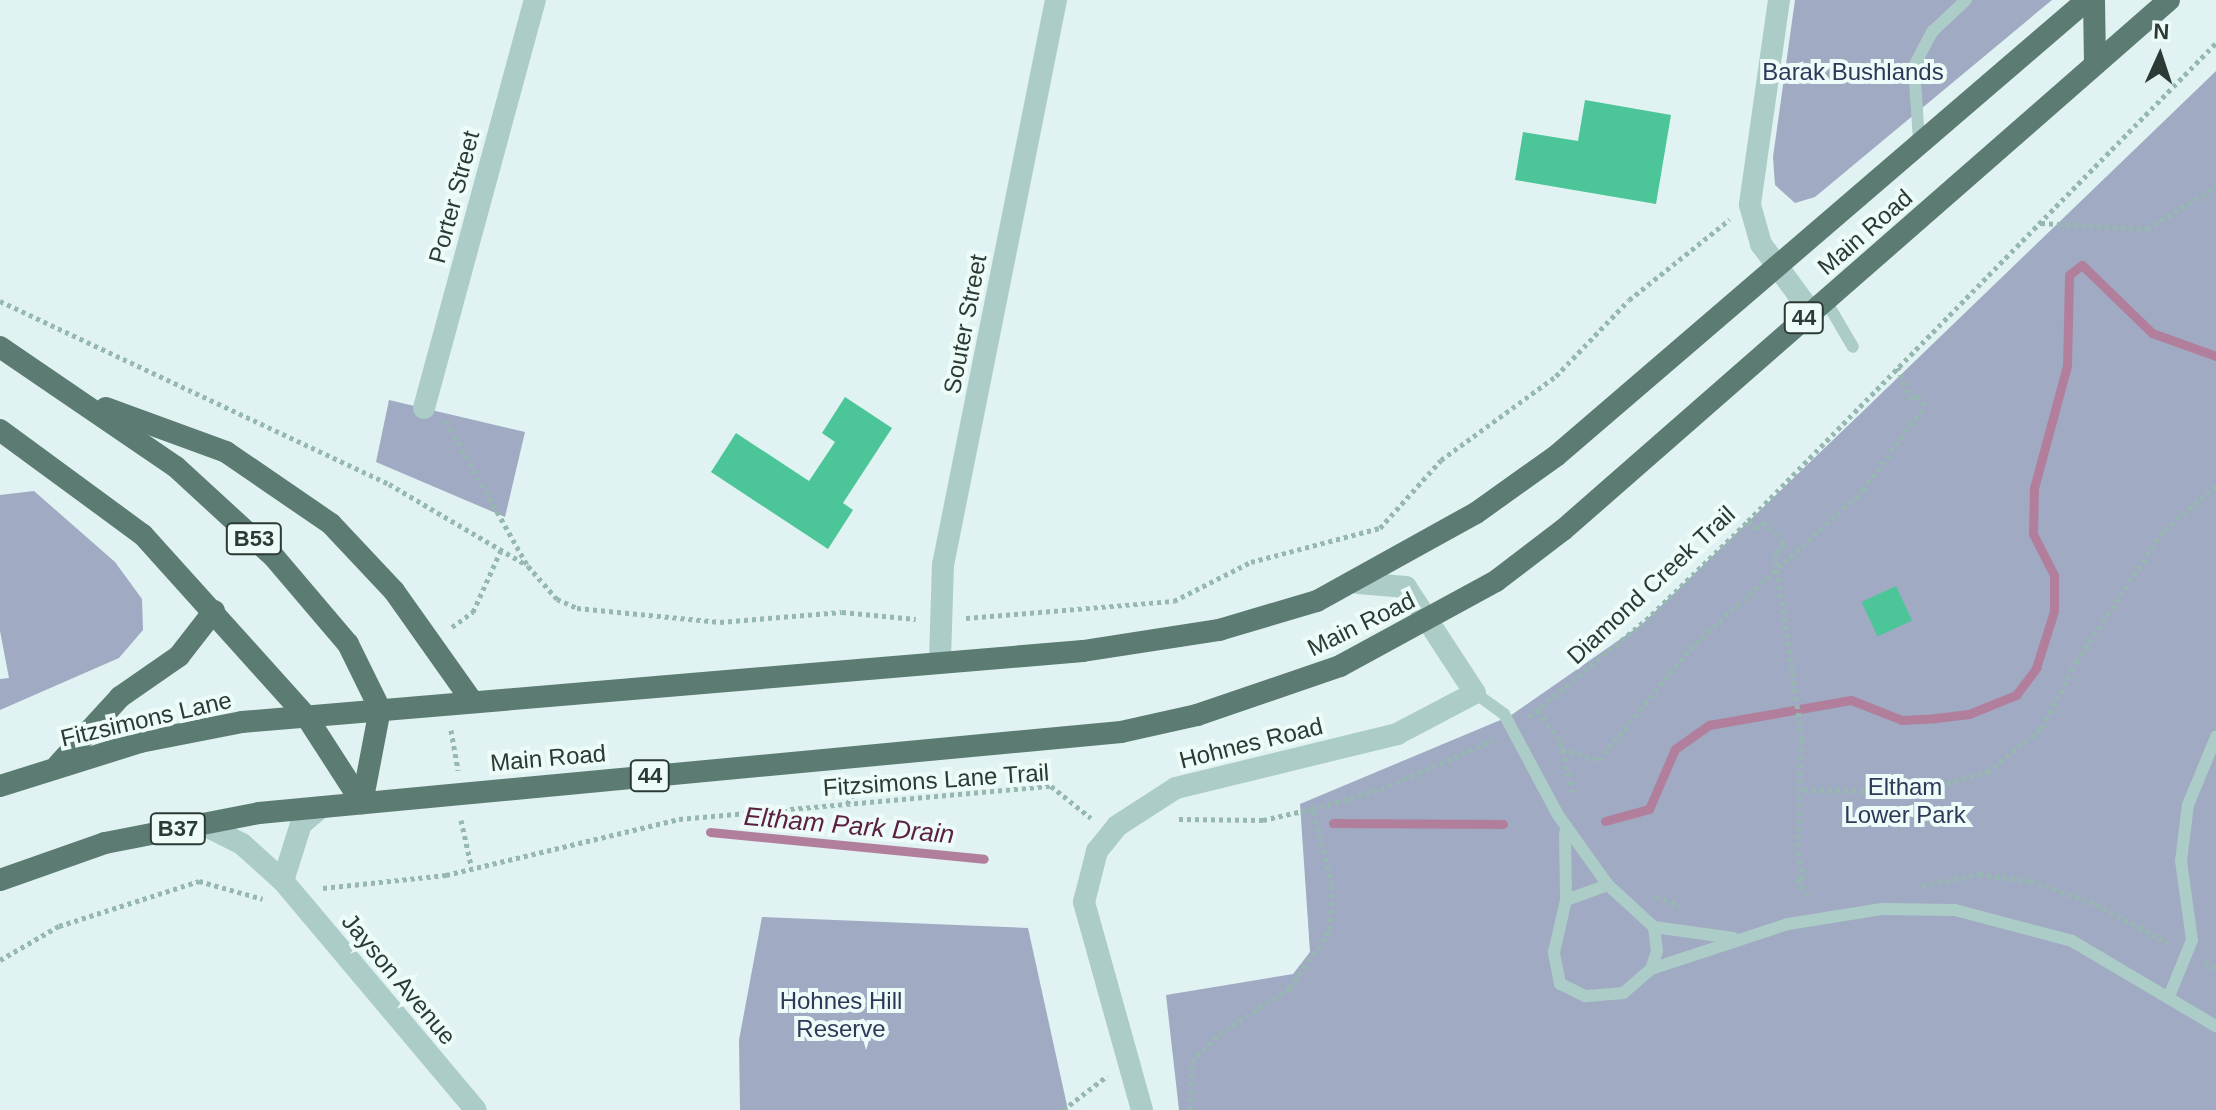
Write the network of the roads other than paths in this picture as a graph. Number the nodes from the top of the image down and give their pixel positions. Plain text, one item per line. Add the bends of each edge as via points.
1 (535, 0) edge
2 (1056, 0) edge
3 (1779, 0) edge
4 (1966, 0) edge
5 (2087, 0) edge
6 (2094, 0) edge
7 (2169, 0) edge
8 (2095, 64) junction
9 (1919, 140) junction
10 (1775, 268) junction
11 (1818, 306) junction
12 (0, 347) edge
13 (1853, 347) dead end
14 (89, 403) junction
15 (424, 408) road end
16 (0, 430) edge
17 (1358, 583) junction
18 (214, 611) junction
19 (1429, 621) junction
20 (940, 659) junction
21 (1475, 693) junction
22 (472, 701) junction
23 (380, 709) junction
24 (306, 716) junction
25 (2216, 737) edge
26 (57, 766) junction
27 (0, 786) edge
28 (362, 803) junction
29 (321, 807) junction
30 (1558, 815) junction
31 (202, 824) junction
32 (0, 880) edge
33 (1608, 885) junction
34 (289, 888) junction
35 (1566, 900) junction
36 (1654, 927) junction
37 (1740, 939) junction
38 (1651, 969) junction
39 (2170, 994) junction
40 (2216, 1026) edge
41 (476, 1110) edge
42 (1142, 1110) edge

1 - 15 street, Porter Street
2 - 20 street, Souter Street via 943,565
3 - 10 street via 1750,205
4 - 9 lane via 1933,31 1914,66
5 - 9 main road, Main Road / 44
6 - 8 main road
7 - 8 main road, Main Road / 44
8 - 11 main road, Main Road / 44
9 - 10 main road, Main Road / 44
10 - 11 street
10 - 17 main road, Main Road / 44 via 1556,456
11 - 13 lane
11 - 19 main road, Main Road / 44 via 1563,530
12 - 14 main road, B53
14 - 22 main road via 226,452 284,486 366,558
14 - 23 main road, B53 via 176,467 274,557 348,644
16 - 18 main road via 106,504
17 - 19 street via 1406,587
17 - 20 main road, Main Road / 44 via 1272,616 1164,640
18 - 24 main road
18 - 26 main road via 179,656 120,697
19 - 21 street
19 - 28 main road, Main Road / 44 via 1269,693 1121,732
20 - 22 main road, Main Road / 44
21 - 30 lane via 1513,729
21 - 42 street, Hohnes Road via 1397,734 1176,788 1117,826 1097,851 1084,902 1089,940
22 - 23 main road, Main Road / 44
23 - 24 main road, Main Road / 44
23 - 28 main road
24 - 26 main road, Fitzsimons Lane via 187,732
24 - 28 main road
25 - 39 lane via 2199,766 2182,841 2190,955
26 - 27 main road, Fitzsimons Lane
28 - 29 main road, B37
29 - 31 main road, B37
29 - 34 street via 301,824
30 - 33 lane
30 - 35 lane via 1569,846
31 - 32 main road, B37 via 105,843
31 - 34 street, Jayson Avenue via 242,844
33 - 35 lane
33 - 36 lane
34 - 41 street, Jayson Avenue
35 - 38 lane via 1554,952 1560,984 1585,996 1623,993
36 - 37 lane
36 - 38 lane
37 - 38 lane
37 - 39 lane via 1851,913 1955,910 2072,941
39 - 40 lane

